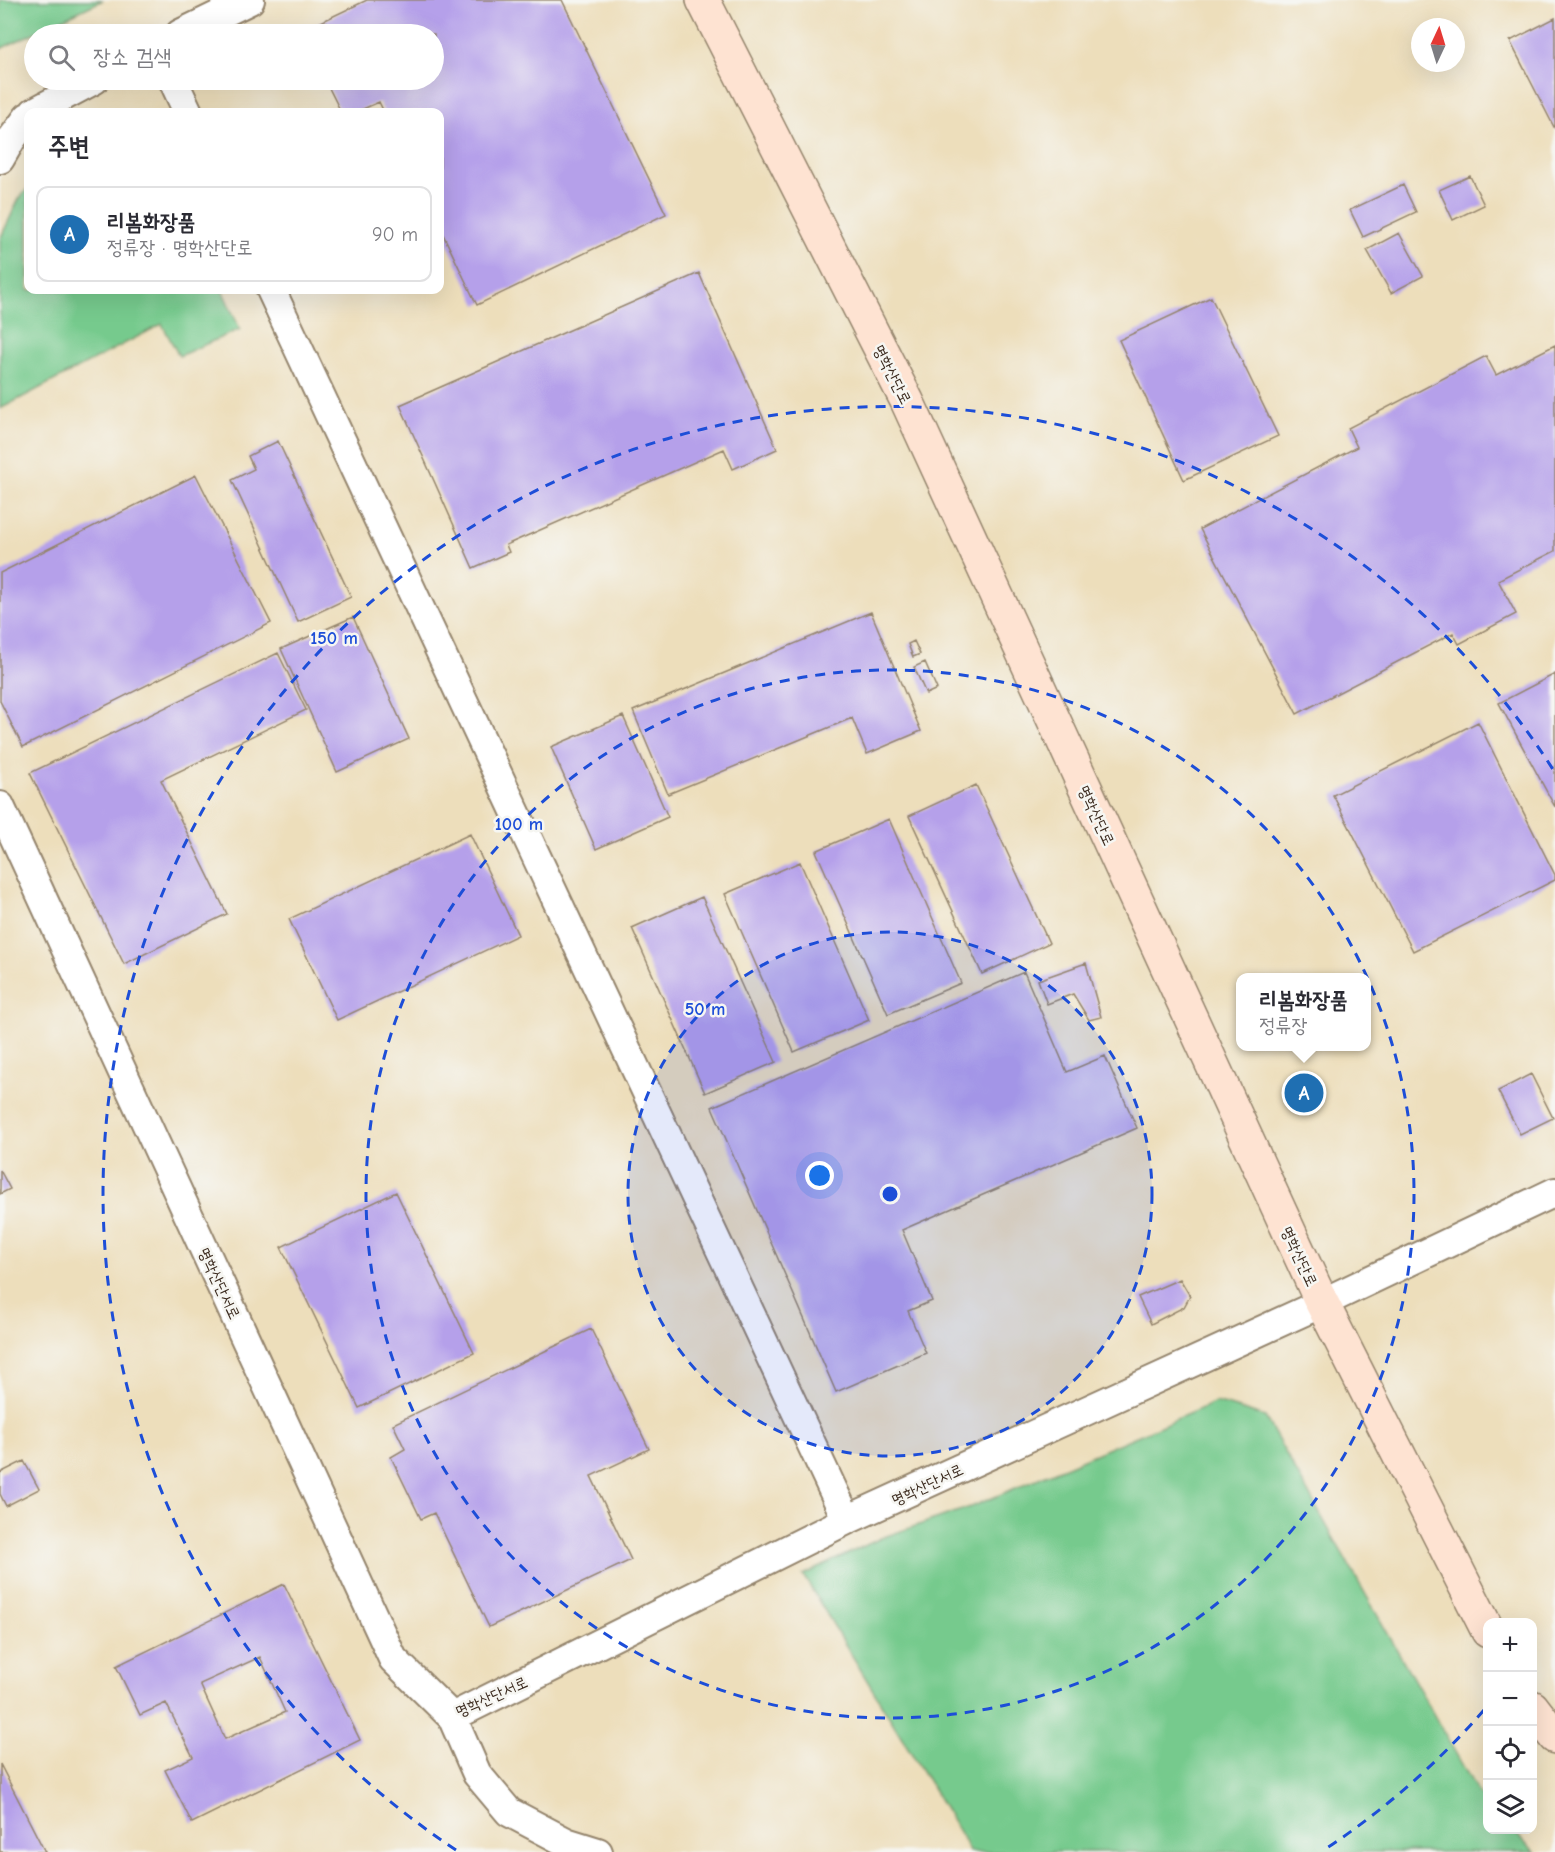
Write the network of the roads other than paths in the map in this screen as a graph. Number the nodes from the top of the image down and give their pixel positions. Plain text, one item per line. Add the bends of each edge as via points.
1 (250, 0) edge
2 (703, 0) edge
3 (201, 24) edge
4 (75, 90) edge
5 (178, 90) edge
6 (42, 108) edge
7 (186, 108) edge
8 (24, 122) edge
9 (0, 159) edge
10 (273, 294) edge
11 (0, 806) edge
12 (1555, 1192) edge
13 (1322, 1303) junction
14 (847, 1520) junction
15 (1483, 1621) edge
16 (1537, 1712) edge
17 (452, 1717) junction
18 (1555, 1737) edge
19 (598, 1852) edge

1 - 3 street
2 - 13 street, 명학산단로 via 907,401
4 - 6 street
5 - 7 street
8 - 9 street
10 - 14 street
11 - 17 street, 명학산단서로 via 393,1659
12 - 13 street, 명학산단서로
13 - 14 street, 명학산단서로
13 - 15 street, 명학산단로
14 - 17 street, 명학산단서로
16 - 18 street
17 - 19 street via 477,1773 509,1812 566,1842

